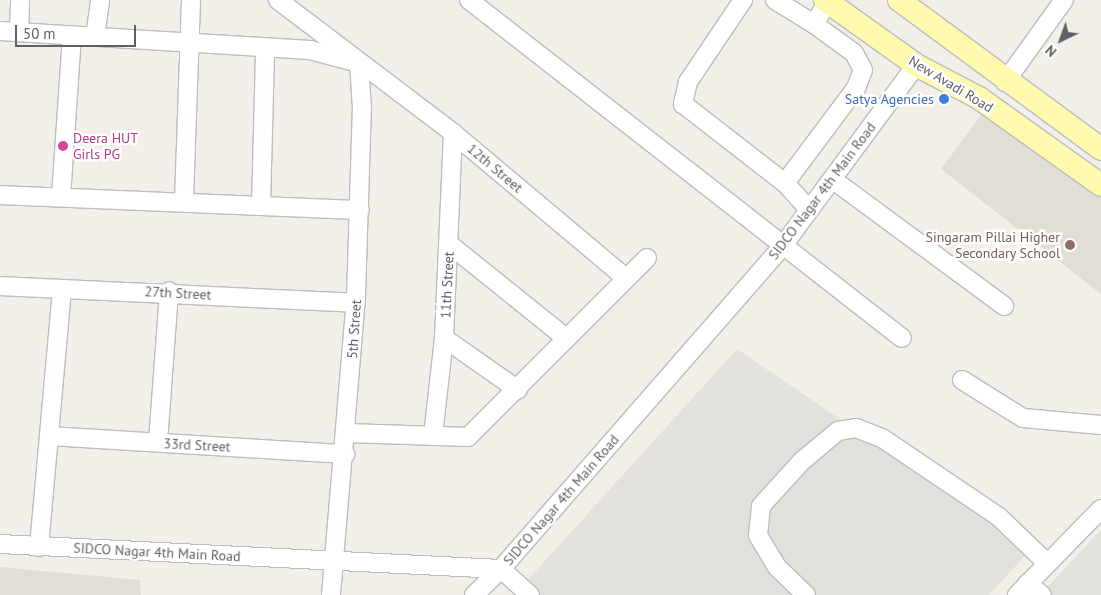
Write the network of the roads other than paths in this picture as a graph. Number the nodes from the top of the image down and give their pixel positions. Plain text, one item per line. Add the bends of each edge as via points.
1 (20, 0) edge
2 (100, 0) edge
3 (191, 0) edge
4 (278, 0) edge
5 (469, 0) edge
6 (743, 0) edge
7 (775, 0) edge
8 (899, 0) edge
9 (1064, 0) edge
10 (826, 1) edge
11 (814, 24) junction
12 (0, 31) edge
13 (19, 32) junction
14 (72, 36) junction
15 (95, 37) junction
16 (187, 43) junction
17 (265, 48) junction
18 (359, 63) junction
19 (916, 65) junction
20 (1005, 82) junction
21 (453, 133) junction
22 (1101, 150) edge
23 (832, 178) junction
24 (785, 183) junction
25 (1101, 185) edge
26 (0, 195) edge
27 (61, 197) junction
28 (184, 201) junction
29 (261, 206) junction
30 (360, 210) junction
31 (809, 210) junction
32 (449, 244) junction
33 (782, 247) junction
34 (647, 258) dead end
35 (626, 278) junction
36 (0, 286) edge
37 (62, 289) junction
38 (169, 291) junction
39 (356, 303) junction
40 (1004, 306) dead end
41 (444, 338) junction
42 (567, 338) junction
43 (902, 338) dead end
44 (962, 380) dead end
45 (518, 390) junction
46 (1101, 425) edge
47 (347, 433) junction
48 (49, 436) junction
49 (433, 436) junction
50 (158, 442) junction
51 (345, 454) junction
52 (1100, 510) edge
53 (0, 544) edge
54 (39, 547) junction
55 (334, 560) junction
56 (1046, 562) junction
57 (501, 569) junction
58 (1022, 589) edge
59 (332, 595) edge
60 (474, 595) edge
61 (530, 595) edge
62 (806, 595) edge
63 (1042, 595) edge

1 - 13 street
2 - 15 street
3 - 16 street
4 - 18 street, 12th Street
5 - 33 street
6 - 24 street via 688,82 683,104
7 - 11 street
8 - 20 main road
9 - 20 street
10 - 11 street
10 - 19 main road, New Avadi Road
11 - 24 street via 854,53 862,70 856,88
12 - 13 street
13 - 14 street
14 - 15 street
14 - 27 street
15 - 16 street
16 - 17 street
16 - 28 street
17 - 18 street via 310,50
17 - 29 street
18 - 21 street, 12th Street
18 - 30 street, 5th Street
19 - 23 street, SIDCO Nagar 4th Main Road
19 - 25 main road, New Avadi Road via 978,98
20 - 22 main road
21 - 32 street, 11th Street
21 - 35 street, 12th Street
23 - 31 street, SIDCO Nagar 4th Main Road
23 - 40 street
24 - 31 street
26 - 27 street
27 - 28 street
28 - 29 street
29 - 30 street
30 - 39 street, 5th Street
31 - 33 street, SIDCO Nagar 4th Main Road
32 - 41 street, 11th Street
32 - 42 street
33 - 43 street
33 - 57 street, SIDCO Nagar 4th Main Road
34 - 35 street
35 - 42 street
36 - 37 street, 27th Street
37 - 38 street, 27th Street
37 - 48 street
38 - 39 street, 27th Street
38 - 50 street
39 - 47 street, 5th Street
41 - 45 street
41 - 49 street, 11th Street
42 - 45 street
44 - 46 street via 1023,418
45 - 49 street via 468,437
47 - 49 street
47 - 51 street, 5th Street
48 - 50 street, 33rd Street
48 - 54 street
50 - 51 street, 33rd Street
51 - 55 street, 5th Street
52 - 56 street
53 - 54 street, SIDCO Nagar 4th Main Road
54 - 55 street, SIDCO Nagar 4th Main Road
55 - 57 street, SIDCO Nagar 4th Main Road
55 - 59 street, 5th Street
56 - 58 street
56 - 62 street via 999,517 882,438 856,428 838,431 802,461 761,506 758,535 776,566
57 - 60 street
57 - 61 street
58 - 63 street

